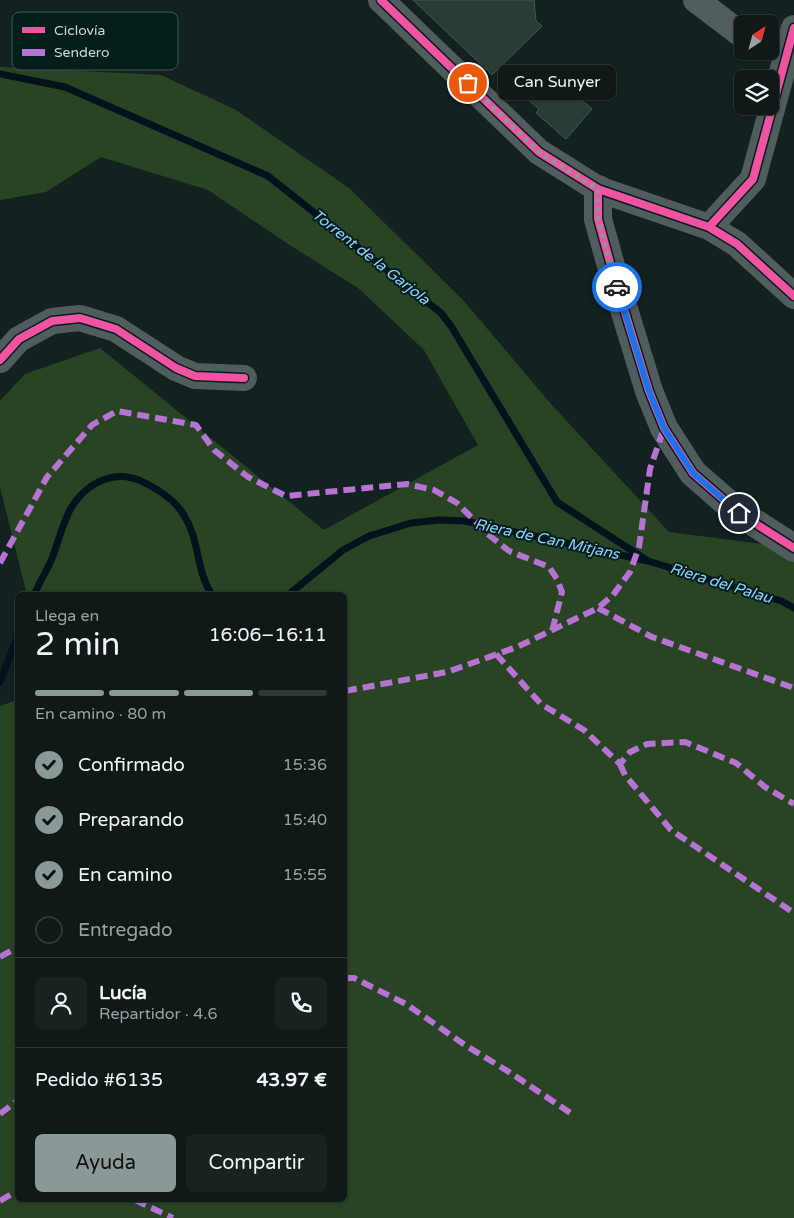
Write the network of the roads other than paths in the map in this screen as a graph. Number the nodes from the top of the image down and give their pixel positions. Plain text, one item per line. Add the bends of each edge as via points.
1 (381, 0) edge
2 (696, 0) edge
3 (734, 28) edge
4 (794, 28) edge
5 (779, 50) edge
6 (774, 60) edge
7 (598, 189) junction
8 (709, 227) junction
9 (794, 296) edge
10 (0, 360) edge
11 (244, 378) dead end
12 (794, 548) edge

1 - 7 street via 539,152
2 - 3 street
4 - 5 street
6 - 8 street via 753,179
7 - 8 street
7 - 12 street via 598,219 649,391 664,428 693,473 739,513
8 - 9 street via 738,244
10 - 11 street via 19,339 52,321 80,318 116,329 176,368 195,376

